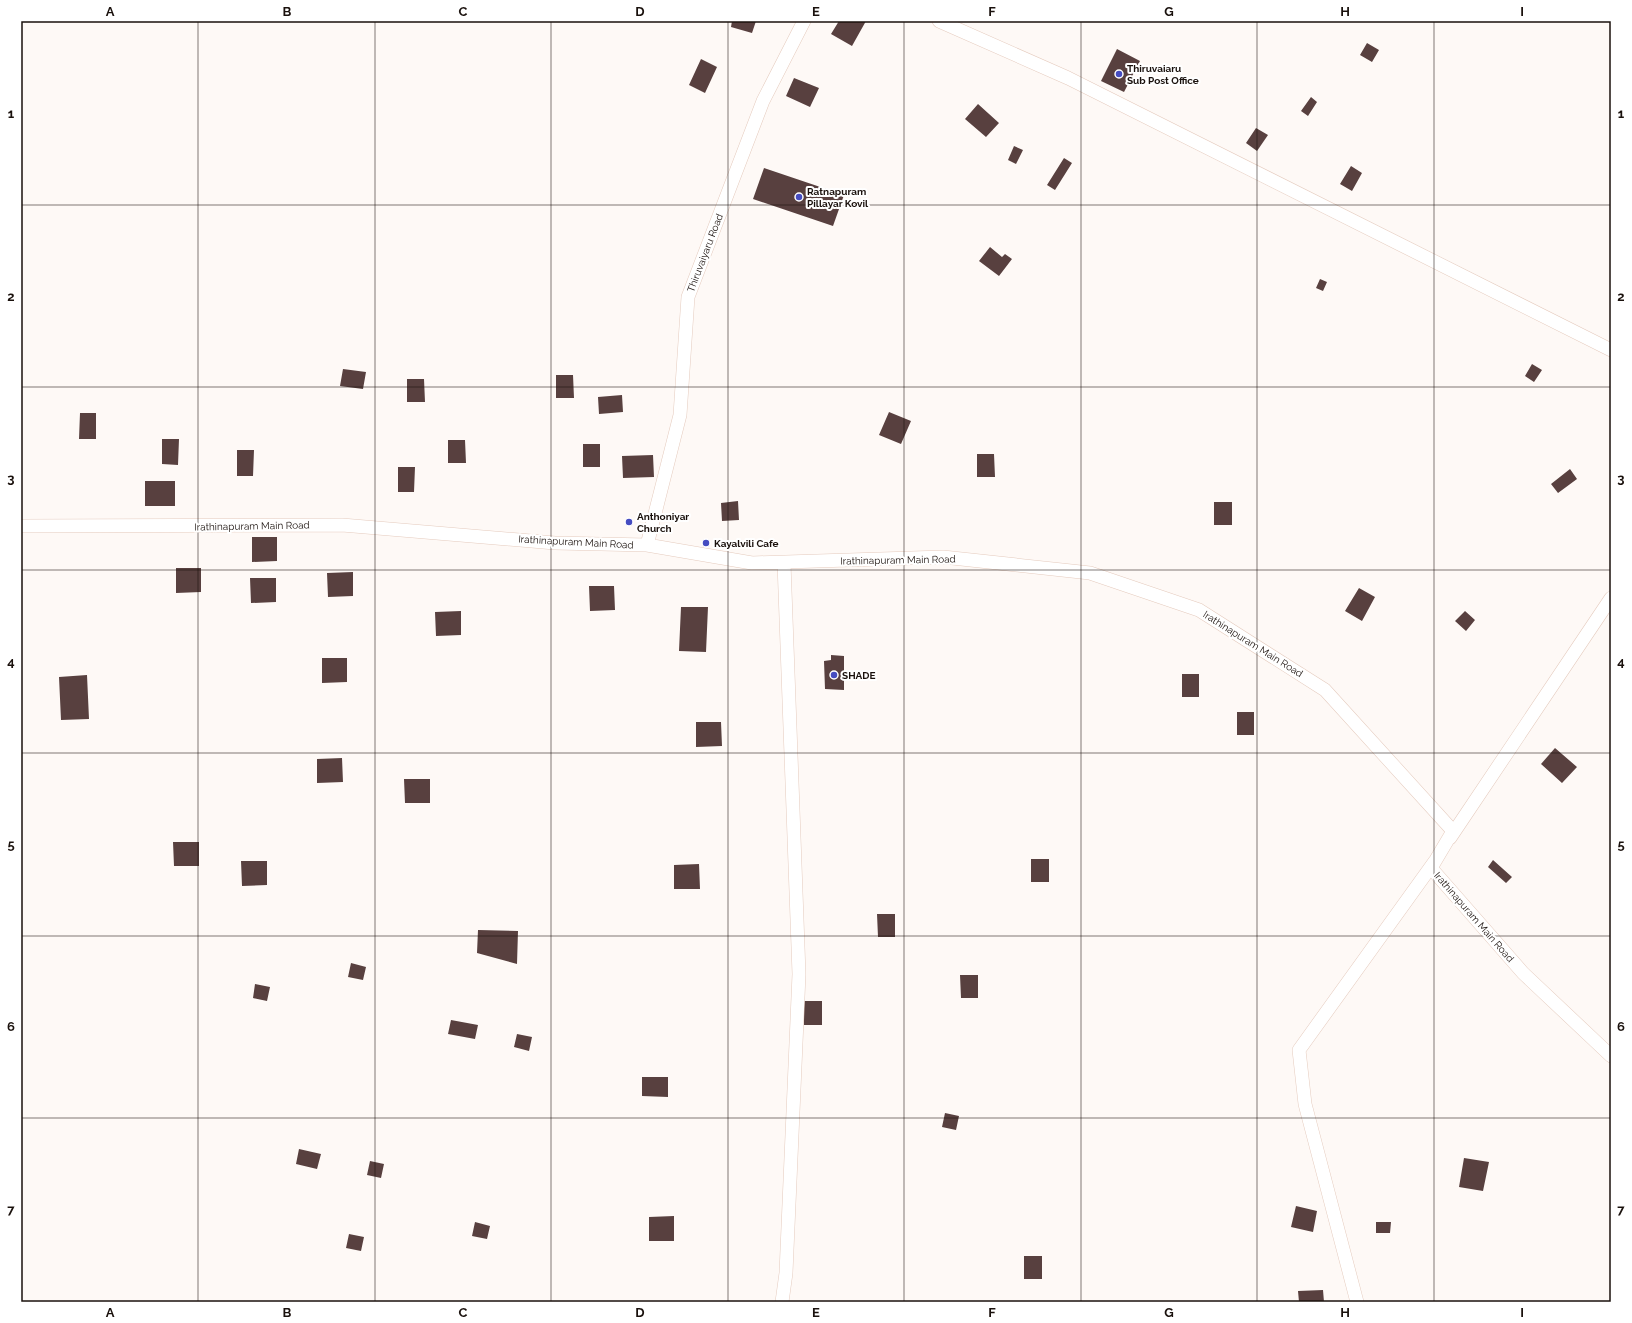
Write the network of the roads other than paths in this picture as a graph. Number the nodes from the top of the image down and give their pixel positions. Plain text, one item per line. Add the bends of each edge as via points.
1 (804, 21) edge
2 (939, 21) edge
3 (1611, 350) edge
4 (21, 526) edge
5 (647, 546) junction
6 (784, 563) junction
7 (1611, 598) edge
8 (1440, 853) junction
9 (1611, 1056) edge
10 (782, 1302) edge
11 (1356, 1302) edge

1 - 5 street, Thiruvaiyaru Road via 764,101 688,297 680,415
2 - 3 street via 1068,78
4 - 5 street, Irathinapuram Main Road via 342,525 556,543
5 - 6 street, Irathinapuram Main Road via 752,563
6 - 8 street, Irathinapuram Main Road via 943,557 1090,573 1199,610 1325,690 1453,831
6 - 10 street via 799,974 786,1273
7 - 8 street
8 - 9 street, Irathinapuram Main Road via 1431,868 1523,973
8 - 11 street via 1298,1050 1305,1104

